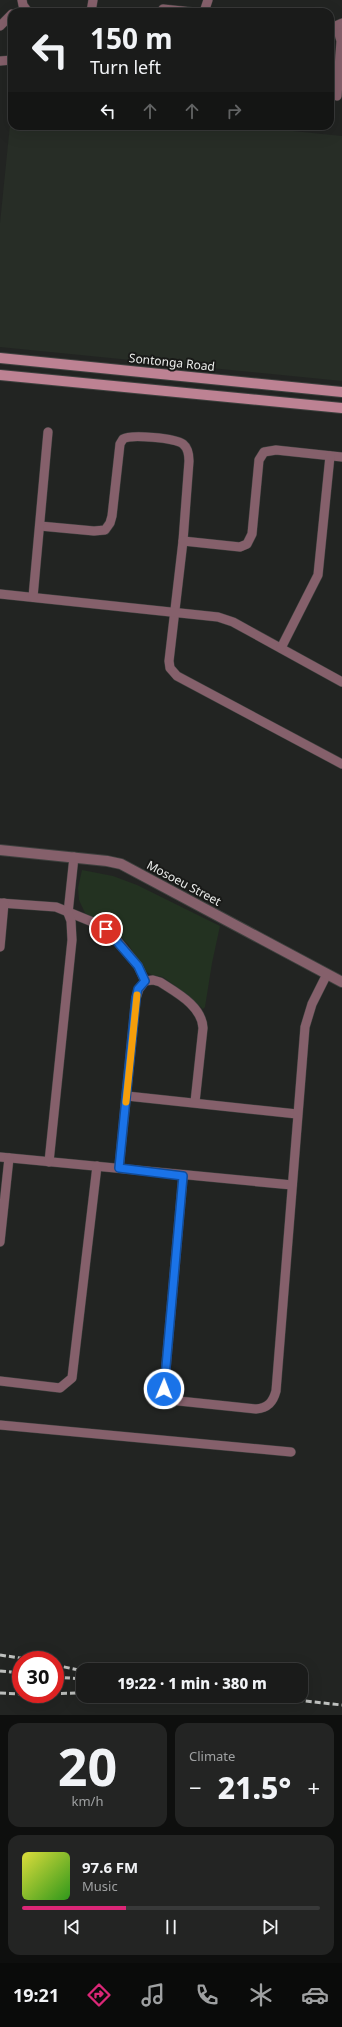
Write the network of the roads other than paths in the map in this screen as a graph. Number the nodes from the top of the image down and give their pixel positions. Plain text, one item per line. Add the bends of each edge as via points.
1 (8, 18) edge
2 (0, 26) edge
3 (334, 29) edge
4 (336, 96) edge
5 (0, 358) edge
6 (0, 375) edge
7 (342, 392) edge
8 (342, 408) edge
9 (48, 432) dead end
10 (330, 456) junction
11 (342, 457) edge
12 (40, 526) junction
13 (183, 541) junction
14 (0, 594) edge
15 (33, 597) junction
16 (174, 612) junction
17 (281, 648) junction
18 (342, 681) edge
19 (342, 764) edge
20 (0, 850) edge
21 (74, 858) junction
22 (2, 903) edge
23 (68, 913) junction
24 (0, 947) edge
25 (327, 974) junction
26 (145, 981) junction
27 (342, 982) edge
28 (127, 1096) junction
29 (195, 1102) junction
30 (297, 1114) junction
31 (4, 1158) edge
32 (49, 1162) junction
33 (97, 1166) junction
34 (119, 1168) junction
35 (183, 1176) junction
36 (292, 1185) junction
37 (0, 1242) edge
38 (0, 1381) edge
39 (0, 1425) edge
40 (291, 1452) dead end

1 - 2 street
3 - 4 street via 339,32 342,41
5 - 7 main road, Sontonga Road
6 - 8 main road
9 - 12 street
10 - 11 street
10 - 13 street via 276,450 264,452 259,460 252,534 248,544 240,547
10 - 17 street via 318,575
12 - 13 street via 105,530 112,516 121,441 128,436 173,440 185,446 189,456
12 - 15 street
13 - 16 street
14 - 15 street
15 - 16 street
16 - 17 street via 225,619
16 - 19 street via 169,664 174,674
17 - 18 street
20 - 21 street, Mosoeu Street
21 - 23 street
21 - 25 street, Mosoeu Street via 107,861 127,867
22 - 23 street via 56,907
22 - 24 street
23 - 26 street via 96,923 111,933 138,966
23 - 32 street via 72,940
25 - 27 street, Mosoeu Street
25 - 30 street via 307,1018
26 - 28 street via 138,989 136,998
26 - 29 street via 160,982 192,1005 202,1018
28 - 29 street
28 - 34 street
29 - 30 street
30 - 36 street
31 - 32 street
31 - 37 street
32 - 33 street
33 - 34 street
33 - 38 street via 72,1378 60,1388
34 - 35 street
35 - 36 street
35 - 36 street via 164,1389 168,1397 179,1401 256,1409 268,1405 276,1391
39 - 40 street

